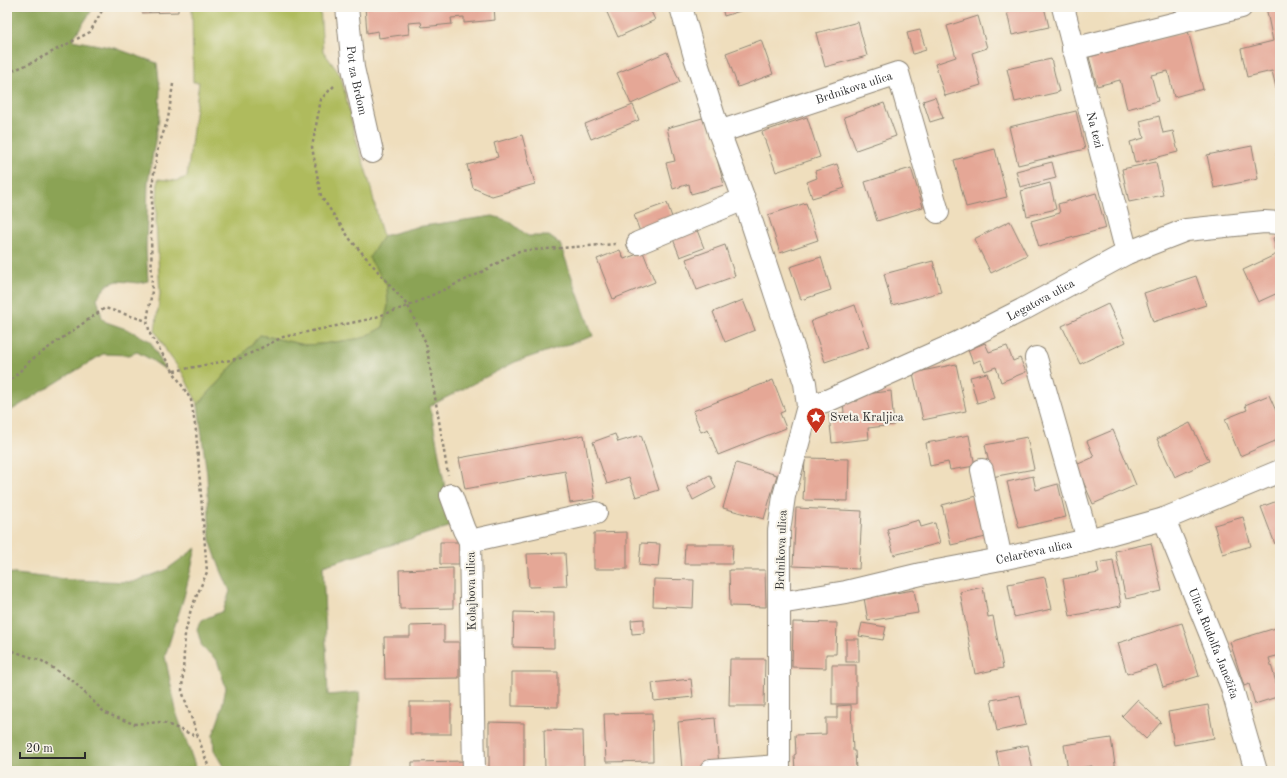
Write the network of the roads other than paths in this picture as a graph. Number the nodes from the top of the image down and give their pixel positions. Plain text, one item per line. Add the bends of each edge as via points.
1 (347, 7) edge
2 (681, 7) edge
3 (1063, 7) edge
4 (1242, 7) edge
5 (1073, 48) junction
6 (719, 132) junction
7 (372, 152) dead end
8 (744, 199) junction
9 (938, 212) dead end
10 (1280, 223) edge
11 (638, 243) road end
12 (1127, 253) junction
13 (1036, 358) dead end
14 (808, 406) junction
15 (982, 470) dead end
16 (1280, 471) edge
17 (452, 495) road end
18 (596, 513) dead end
19 (1164, 519) junction
20 (1088, 540) junction
21 (470, 541) junction
22 (1001, 559) junction
23 (780, 604) junction
24 (779, 768) edge
25 (474, 771) edge
26 (711, 771) edge
27 (1256, 771) edge

1 - 7 street, Pot za Brdom via 354,68
2 - 6 street, Brdnikova ulica
3 - 5 street, Na tezi
4 - 5 street
5 - 12 street, Na tezi
6 - 8 street, Brdnikova ulica
6 - 9 street, Brdnikova ulica via 898,73
8 - 11 street
8 - 14 street, Brdnikova ulica via 804,383
10 - 12 street, Legatova ulica via 1264,222 1186,230
12 - 14 street, Legatova ulica via 957,343 829,400
13 - 20 street
14 - 23 street, Brdnikova ulica via 784,496 779,530
15 - 22 street
16 - 19 street, Celarčeva ulica
17 - 21 street
18 - 21 street, Kolajbova ulica
19 - 20 street, Celarčeva ulica
19 - 27 street, Ulica Rudolfa Janežiča via 1231,685
20 - 22 street, Celarčeva ulica
21 - 25 street, Kolajbova ulica
22 - 23 street, Celarčeva ulica
23 - 24 street, Brdnikova ulica
24 - 26 street

